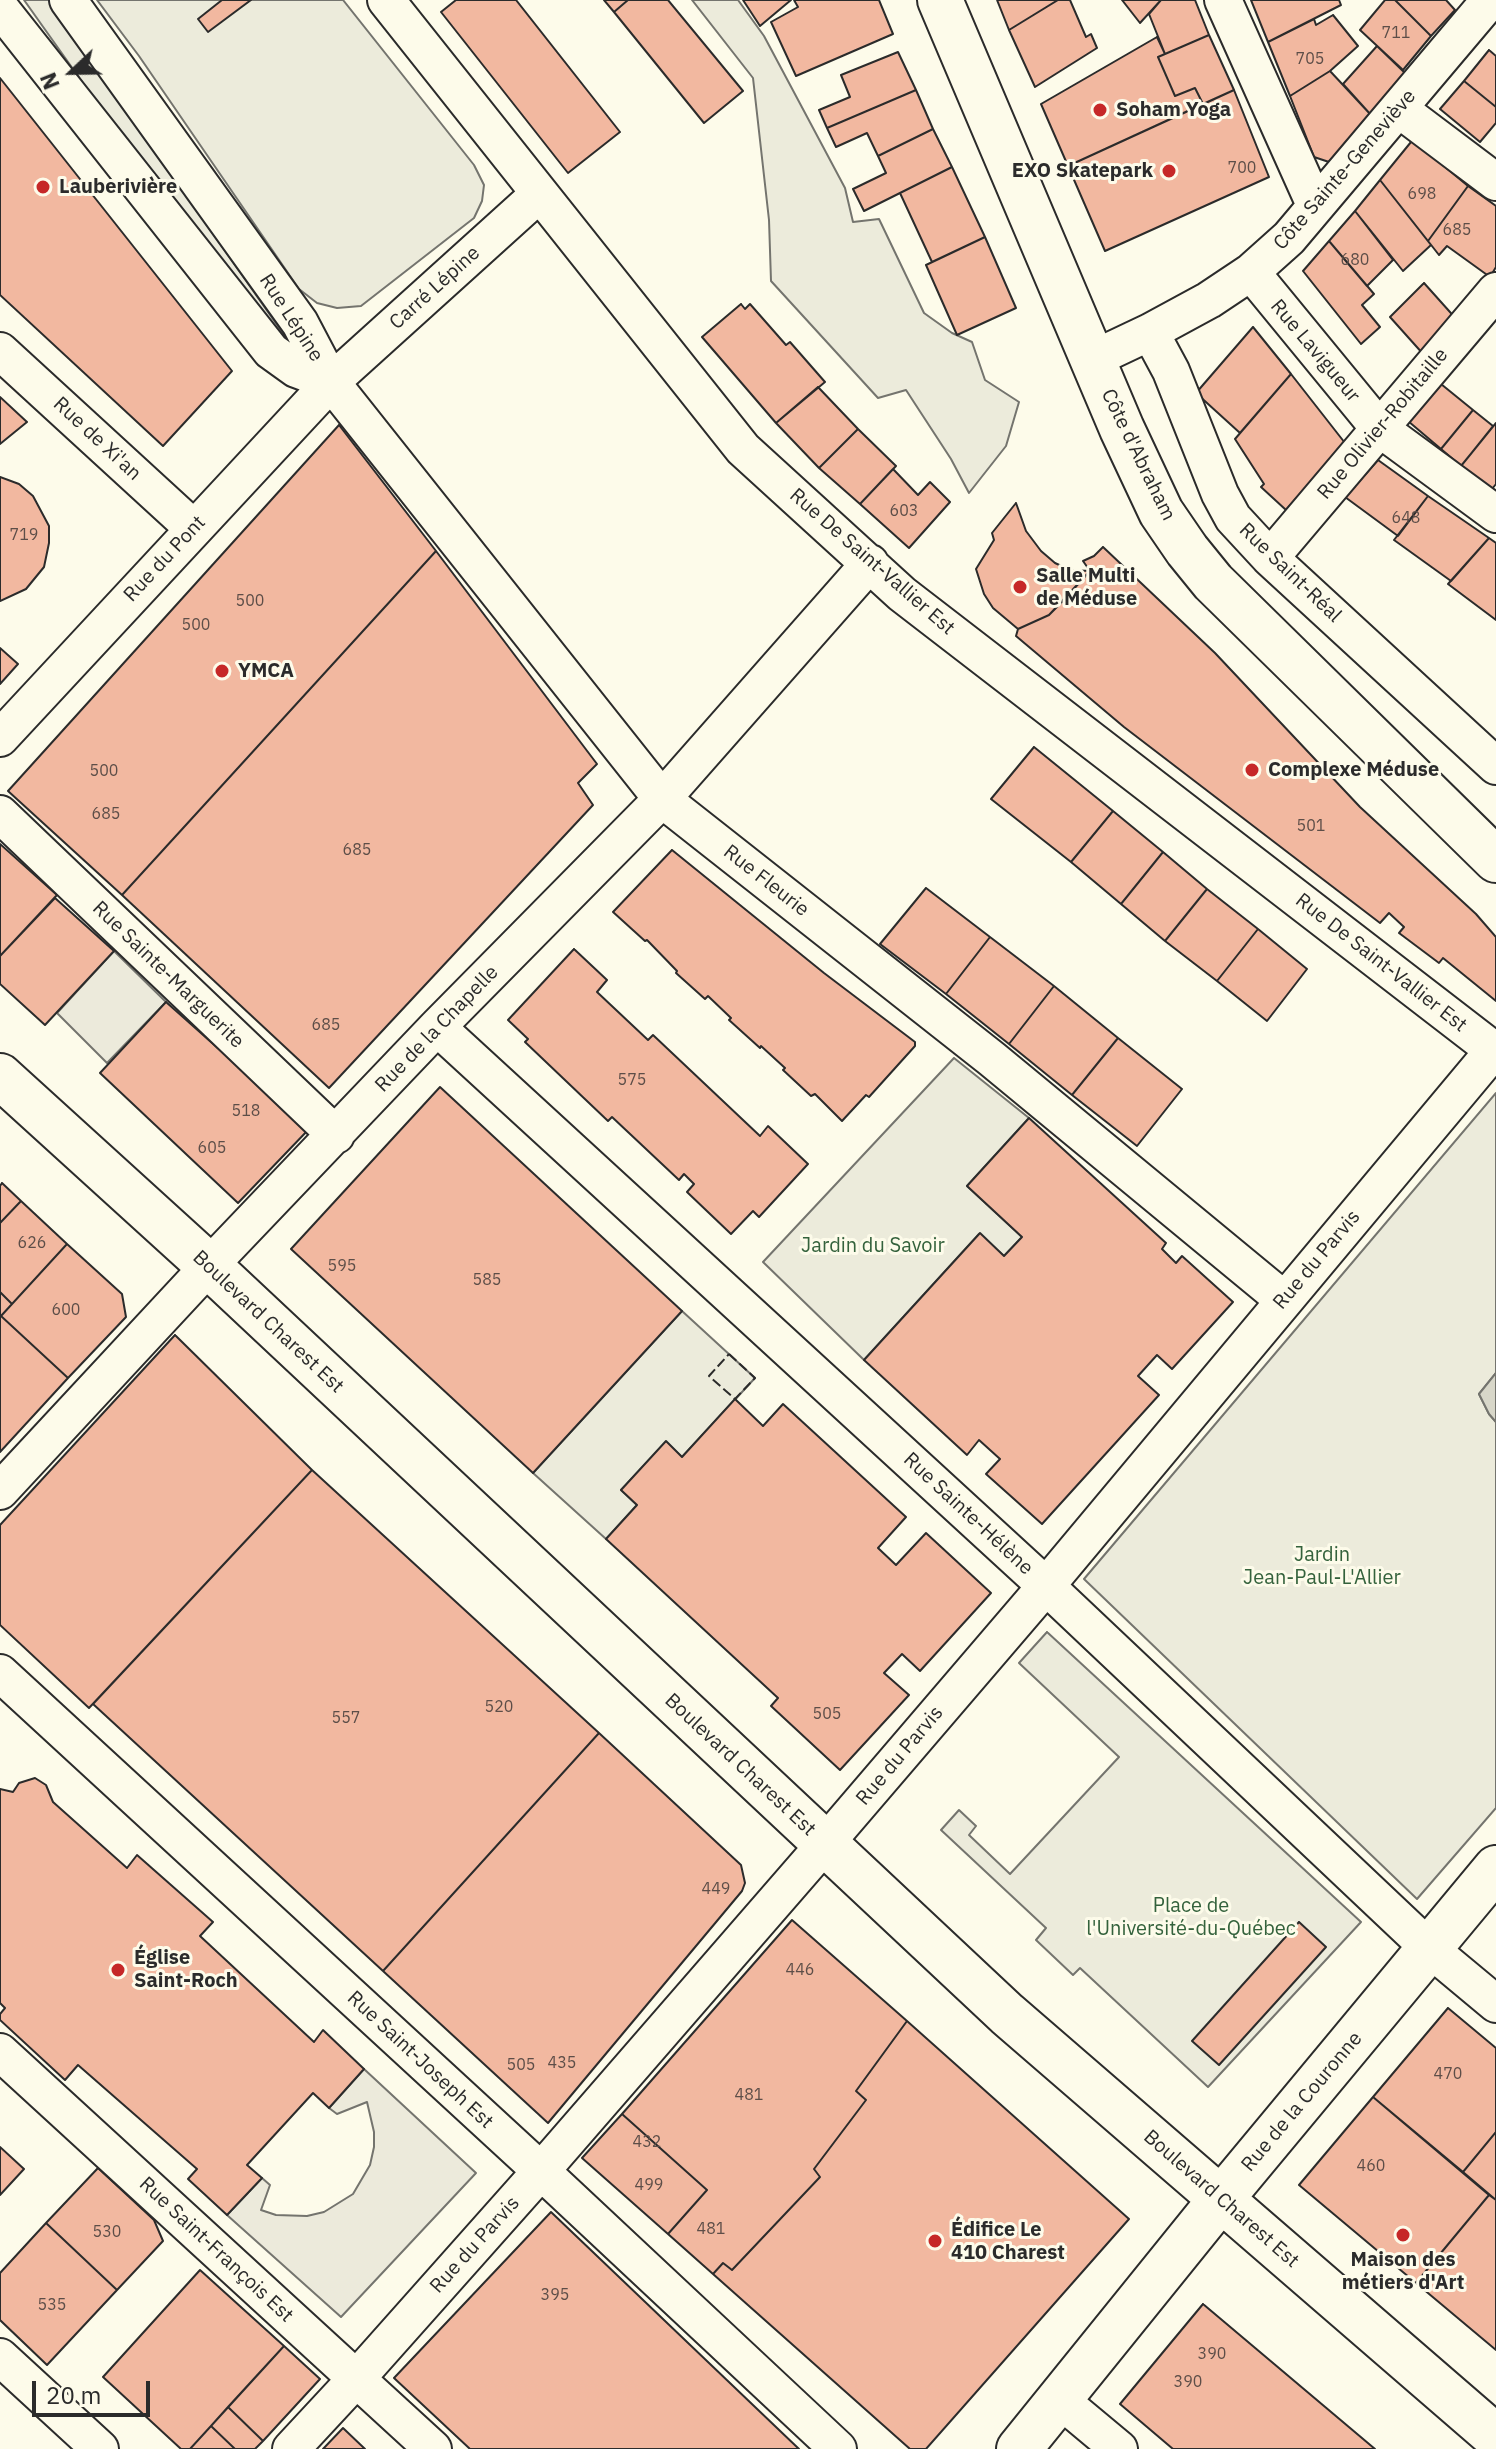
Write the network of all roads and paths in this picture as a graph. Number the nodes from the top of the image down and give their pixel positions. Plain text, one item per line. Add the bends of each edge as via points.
1 (68, 0) edge
2 (386, 0) edge
3 (940, 0) edge
4 (1223, 0) edge
5 (1490, 0) edge
6 (0, 8) edge
7 (1399, 109) junction
8 (1496, 182) edge
9 (539, 194) junction
10 (1315, 205) junction
11 (1251, 272) junction
12 (1496, 291) edge
13 (1150, 332) junction
14 (0, 351) edge
15 (1093, 359) junction
16 (331, 382) junction
17 (1379, 428) junction
18 (1496, 514) edge
19 (193, 528) junction
20 (1270, 558) junction
21 (870, 563) junction
22 (0, 738) edge
23 (1496, 766) edge
24 (662, 799) junction
25 (0, 814) edge
26 (1496, 860) edge
27 (437, 1027) junction
28 (1495, 1051) edge
29 (0, 1076) edge
30 (336, 1135) junction
31 (209, 1266) junction
32 (1284, 1300) junction
33 (0, 1491) edge
34 (1046, 1586) junction
35 (0, 1673) edge
36 (825, 1844) junction
37 (1496, 1868) edge
38 (1430, 1949) junction
39 (1496, 2004) edge
40 (0, 2052) edge
41 (541, 2171) junction
42 (1221, 2199) junction
43 (0, 2357) edge
44 (356, 2379) junction
45 (1059, 2399) junction
46 (1496, 2437) edge
47 (100, 2449) edge
48 (291, 2449) edge
49 (433, 2449) edge
50 (838, 2449) edge
51 (1019, 2449) edge
52 (1119, 2449) edge

1 - 16 street, Rue Lépine via 300,323
2 - 9 street, Rue De Saint-Vallier Est
3 - 15 main road, Côte d'Abraham
4 - 10 street
5 - 7 street, Côte Sainte-Geneviève
6 - 16 street, Rue Lépine via 271,351 296,369
7 - 8 street
7 - 10 street, Côte Sainte-Geneviève
9 - 16 street, Carré Lépine
9 - 21 street, Rue De Saint-Vallier Est via 743,449
10 - 11 street, Côte Sainte-Geneviève
11 - 13 street, Côte Sainte-Geneviève
11 - 17 street, Rue Lavigueur
12 - 17 street, Rue Olivier-Robitaille
13 - 15 street, Côte Sainte-Geneviève
13 - 20 street, Rue Saint-Réal via 1220,494 1233,518
14 - 19 street, Rue de Xi'an
15 - 26 main road, Côte d'Abraham via 1151,491 1187,550 1232,602
16 - 19 street, Rue du Pont
16 - 24 street, Rue Fleurie
17 - 18 street, Rue Lavigueur
17 - 20 street, Rue Olivier-Robitaille
19 - 22 street, Rue du Pont
20 - 23 street, Rue Saint-Réal
21 - 24 street, Rue de la Chapelle
21 - 28 street, Rue De Saint-Vallier Est via 902,594
24 - 27 street, Rue de la Chapelle
24 - 32 street, Rue Fleurie via 992,1059
25 - 30 street, Rue Sainte-Marguerite
27 - 30 street, Rue de la Chapelle
27 - 34 street, Rue Sainte-Hélène
28 - 32 street, Rue du Parvis
29 - 31 main road, Boulevard Charest Est
30 - 31 street, Rue de la Chapelle
31 - 33 street, Rue de la Chapelle
31 - 36 main road, Boulevard Charest Est
32 - 34 street, Rue du Parvis
34 - 36 street, Rue du Parvis
34 - 38 street, Rue Sainte-Hélène
35 - 41 street, Rue Saint-Joseph Est
36 - 41 street, Rue du Parvis
36 - 42 main road, Boulevard Charest Est via 1007,2014
37 - 38 main road, Rue de la Couronne
38 - 39 street, Rue Sainte-Hélène
38 - 42 main road, Rue de la Couronne
40 - 44 street, Rue Saint-François Est
41 - 44 street, Rue du Parvis
41 - 50 street, Rue Saint-Joseph Est
42 - 45 main road, Rue de la Couronne
42 - 46 main road, Boulevard Charest Est
43 - 47 street
44 - 48 street, Rue du Parvis
44 - 49 street, Rue Saint-François Est
45 - 51 main road, Rue de la Couronne
45 - 52 street

